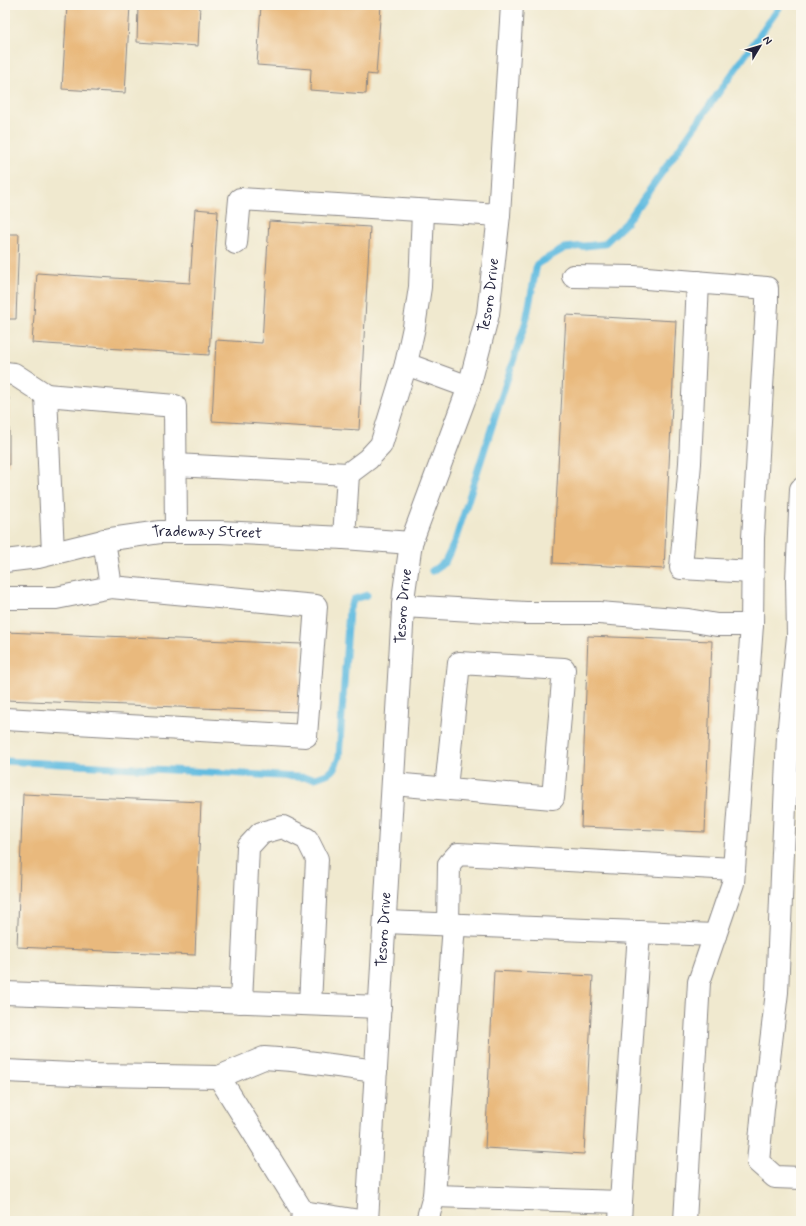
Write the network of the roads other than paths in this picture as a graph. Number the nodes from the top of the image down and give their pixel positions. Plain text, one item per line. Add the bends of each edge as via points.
1 (512, 5) edge
2 (423, 211) junction
3 (499, 215) junction
4 (236, 243) dead end
5 (573, 276) dead end
6 (698, 282) junction
7 (406, 364) junction
8 (5, 373) edge
9 (469, 387) junction
10 (46, 395) junction
11 (175, 465) junction
12 (348, 474) junction
13 (801, 489) edge
14 (176, 532) junction
15 (344, 538) junction
16 (104, 540) junction
17 (411, 543) junction
18 (53, 553) junction
19 (5, 561) edge
20 (752, 572) junction
21 (111, 587) junction
22 (5, 598) edge
23 (403, 606) junction
24 (752, 625) junction
25 (799, 636) edge
26 (5, 719) edge
27 (794, 775) edge
28 (393, 784) junction
29 (446, 788) junction
30 (734, 869) junction
31 (385, 922) junction
32 (451, 925) junction
33 (639, 932) junction
34 (715, 935) junction
35 (5, 993) edge
36 (241, 1002) junction
37 (310, 1004) junction
38 (380, 1007) junction
39 (5, 1071) edge
40 (376, 1071) junction
41 (219, 1077) junction
42 (801, 1178) edge
43 (434, 1196) junction
44 (621, 1212) edge
45 (302, 1217) edge
46 (360, 1221) edge
47 (367, 1221) edge
48 (427, 1221) edge
49 (685, 1221) edge

1 - 3 street, Tesoro Drive
2 - 3 street
2 - 4 street via 240,199
2 - 7 street via 420,287
3 - 9 street, Tesoro Drive via 488,314
5 - 6 street
6 - 20 street via 766,288
6 - 20 street via 690,463 681,568
7 - 9 street
7 - 12 street via 381,446
8 - 10 street via 14,374
9 - 17 street, Tesoro Drive
10 - 11 street via 175,406
10 - 18 street
11 - 12 street
11 - 14 street
12 - 15 street
13 - 25 street via 797,580
14 - 15 street, Tradeway Street
14 - 16 street, Tradeway Street
15 - 17 street, Tradeway Street
16 - 18 street, Tradeway Street
16 - 21 street
17 - 23 street, Tesoro Drive
18 - 19 street, Tradeway Street
20 - 24 street
21 - 22 street via 56,598
21 - 26 street via 316,606 306,736
23 - 24 street via 599,614 688,620 717,625
23 - 28 street, Tesoro Drive
24 - 30 street
25 - 27 street via 788,736
27 - 42 street via 777,992 758,1162 775,1177
28 - 29 street
28 - 31 street, Tesoro Drive
29 - 29 street via 553,798 564,669 459,663
30 - 32 street via 458,854 449,864
30 - 34 street
31 - 32 street
31 - 38 street, Tesoro Drive
32 - 33 street
32 - 43 street
33 - 34 street
33 - 44 street
34 - 49 street via 699,982
35 - 36 street
36 - 37 street
36 - 37 street via 248,847 261,833 283,827 307,839 317,859
37 - 38 street
38 - 40 street, Tesoro Drive
39 - 41 street
40 - 41 street via 264,1058
40 - 47 street, Tesoro Drive
41 - 45 street
43 - 44 street
43 - 48 street
45 - 46 street

